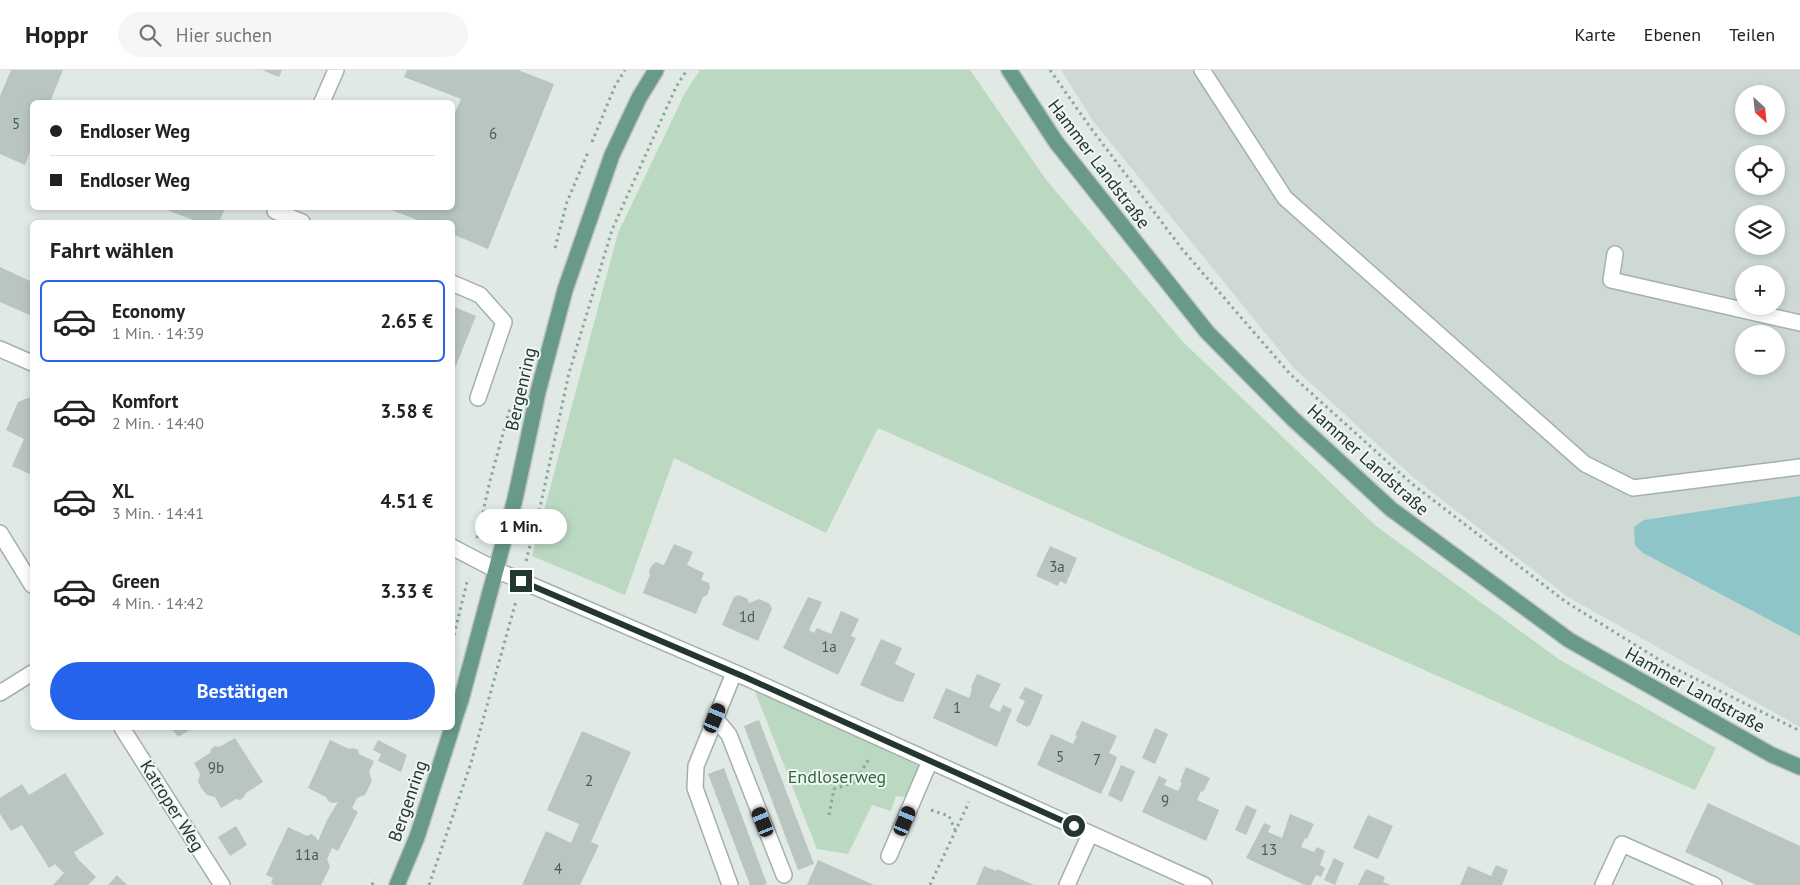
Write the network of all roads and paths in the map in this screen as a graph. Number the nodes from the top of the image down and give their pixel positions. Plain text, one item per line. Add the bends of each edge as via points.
1 (336, 70) edge
2 (656, 70) edge
3 (687, 70) edge
4 (1009, 70) edge
5 (1050, 70) edge
6 (1202, 70) edge
7 (323, 100) edge
8 (274, 214) edge
9 (295, 220) edge
10 (1615, 254) dead end
11 (455, 284) edge
12 (1800, 323) edge
13 (0, 349) edge
14 (30, 362) edge
15 (478, 398) dead end
16 (1800, 467) edge
17 (0, 533) edge
18 (455, 549) edge
19 (472, 558) junction
20 (496, 570) junction
21 (521, 581) junction
22 (30, 582) edge
23 (455, 629) edge
24 (734, 673) junction
25 (30, 674) edge
26 (0, 693) edge
27 (455, 716) edge
28 (715, 718) junction
29 (123, 730) edge
30 (451, 730) edge
31 (1800, 731) edge
32 (881, 739) junction
33 (930, 761) junction
34 (1800, 767) edge
35 (978, 783) junction
36 (912, 803) junction
37 (829, 815) dead end
38 (955, 830) junction
39 (1090, 834) junction
40 (890, 856) dead end
41 (784, 874) dead end
42 (222, 885) edge
43 (397, 885) edge
44 (429, 885) edge
45 (730, 885) edge
46 (930, 885) edge
47 (1067, 885) edge
48 (1204, 885) edge
49 (1603, 885) edge
50 (1714, 885) edge

1 - 7 street
2 - 20 main road, Bergenring via 612,155 565,290
3 - 21 path via 676,87 612,230 570,373
4 - 34 main road, Hammer Landstraße via 1056,142 1206,332 1390,510 1568,640 1772,755
5 - 31 path via 1182,249 1290,374 1411,483 1566,602 1666,664
6 - 16 street via 1285,198 1585,464 1632,488
8 - 9 street
10 - 12 street via 1611,280
11 - 15 street via 480,294 504,322
13 - 14 street
17 - 22 street
18 - 19 street
19 - 20 street
19 - 23 path
20 - 21 street
20 - 27 main road, Bergenring
21 - 24 street
21 - 44 path via 471,763
24 - 28 street
24 - 32 street
25 - 26 street
28 - 41 street via 729,735
28 - 45 street via 696,766 695,788
29 - 42 street, Katroper Weg
30 - 43 main road, Bergenring via 417,837
32 - 33 street
32 - 37 path via 855,782 834,789
33 - 35 street
33 - 36 street
35 - 38 path
35 - 39 street
36 - 38 path via 949,816
36 - 40 street
38 - 46 path
39 - 47 street
39 - 48 street
49 - 50 street via 1622,844

